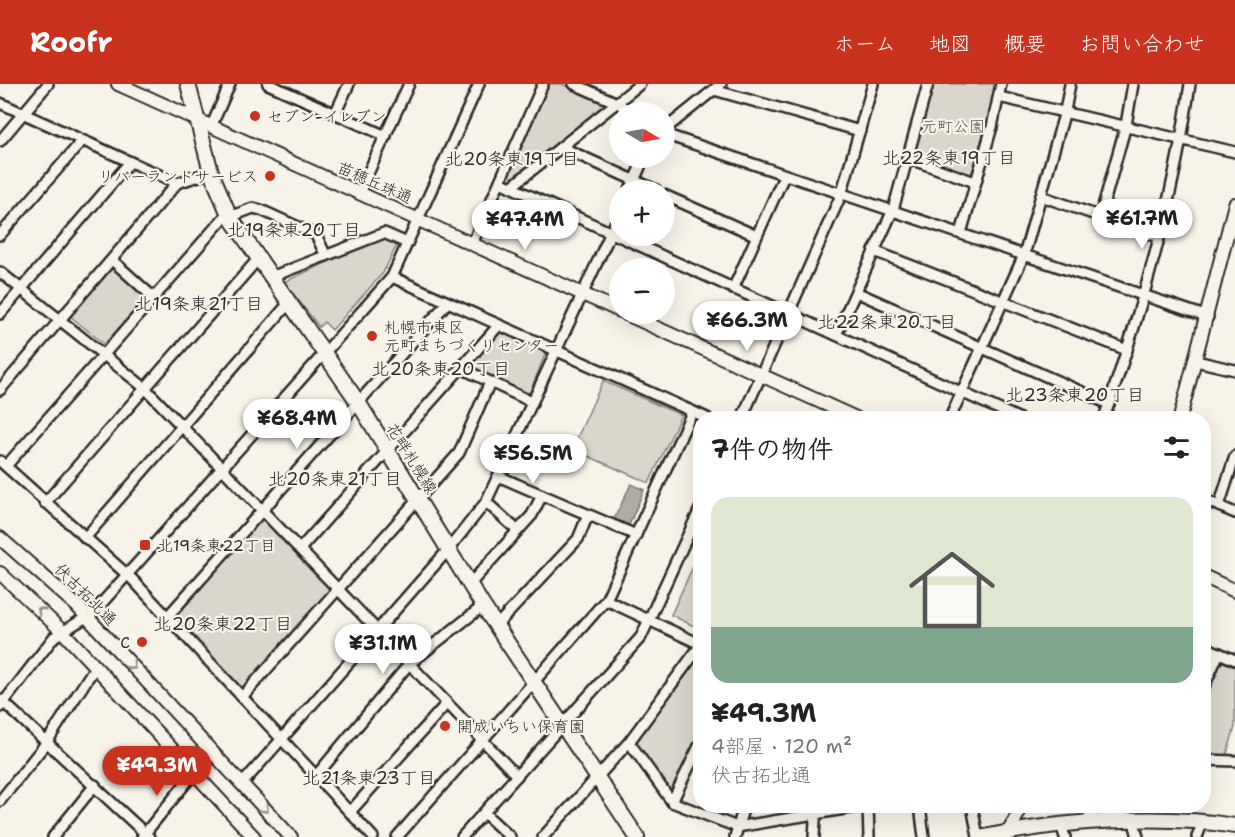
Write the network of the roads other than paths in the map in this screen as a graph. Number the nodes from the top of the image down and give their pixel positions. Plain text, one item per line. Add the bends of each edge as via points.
1 (48, 84) edge
2 (118, 84) edge
3 (188, 84) edge
4 (230, 84) edge
5 (268, 84) edge
6 (349, 84) edge
7 (409, 84) edge
8 (479, 84) edge
9 (543, 84) edge
10 (574, 84) edge
11 (640, 84) edge
12 (873, 84) edge
13 (928, 84) edge
14 (1001, 84) edge
15 (1070, 84) edge
16 (1133, 84) edge
17 (1190, 84) edge
18 (718, 87) edge
19 (288, 88) edge
20 (999, 97) junction
21 (615, 102) edge
22 (618, 102) edge
23 (0, 103) edge
24 (609, 109) edge
25 (1065, 111) junction
26 (23, 114) junction
27 (335, 114) junction
28 (197, 119) junction
29 (675, 123) edge
30 (1126, 125) junction
31 (211, 127) junction
32 (860, 131) junction
33 (386, 136) junction
34 (675, 136) edge
35 (1182, 139) junction
36 (0, 141) edge
37 (82, 141) junction
38 (561, 147) junction
39 (1235, 152) edge
40 (907, 158) junction
41 (129, 162) junction
42 (211, 172) junction
43 (784, 176) junction
44 (632, 180) edge
45 (500, 182) junction
46 (975, 182) junction
47 (177, 183) junction
48 (511, 187) junction
49 (359, 194) junction
50 (841, 195) junction
51 (1041, 196) junction
52 (675, 200) edge
53 (1235, 204) edge
54 (893, 210) junction
55 (229, 215) junction
56 (1100, 217) junction
57 (418, 220) junction
58 (1233, 224) edge
59 (609, 233) edge
60 (961, 233) junction
61 (0, 235) edge
62 (609, 235) edge
63 (757, 236) junction
64 (1159, 237) junction
65 (407, 243) junction
66 (472, 244) junction
67 (639, 246) edge
68 (874, 251) junction
69 (1024, 255) junction
70 (326, 256) junction
71 (258, 259) junction
72 (112, 260) junction
73 (0, 272) edge
74 (271, 277) junction
75 (392, 278) junction
76 (22, 289) junction
77 (733, 289) junction
78 (856, 292) junction
79 (583, 294) junction
80 (1145, 295) junction
81 (154, 298) junction
82 (1003, 301) junction
83 (290, 303) junction
84 (447, 303) junction
85 (609, 305) edge
86 (0, 314) edge
87 (789, 315) junction
88 (1208, 317) junction
89 (61, 320) junction
90 (648, 324) edge
91 (499, 325) junction
92 (836, 335) junction
93 (982, 347) junction
94 (1126, 350) junction
95 (556, 351) junction
96 (324, 353) junction
97 (104, 355) junction
98 (1196, 361) junction
99 (461, 368) junction
100 (1235, 370) edge
101 (762, 375) junction
102 (490, 382) junction
103 (145, 388) junction
104 (0, 390) edge
105 (962, 393) junction
106 (358, 402) junction
107 (532, 402) junction
108 (1109, 404) junction
109 (745, 411) edge
110 (841, 411) edge
111 (953, 411) edge
112 (1002, 411) edge
113 (1106, 411) edge
114 (1182, 411) edge
115 (692, 412) joint
116 (182, 426) junction
117 (389, 450) junction
118 (1235, 456) edge
119 (3, 464) edge
120 (222, 467) junction
121 (498, 476) junction
122 (542, 495) junction
123 (418, 498) junction
124 (45, 502) junction
125 (486, 502) junction
126 (1211, 502) edge
127 (1219, 506) junction
128 (262, 508) junction
129 (1235, 513) edge
130 (588, 515) junction
131 (693, 525) edge
132 (517, 531) junction
133 (636, 536) junction
134 (0, 538) edge
135 (85, 538) junction
136 (300, 549) junction
137 (448, 550) junction
138 (126, 574) junction
139 (2, 579) edge
140 (1211, 580) edge
141 (469, 585) junction
142 (339, 589) junction
143 (1235, 591) edge
144 (606, 600) junction
145 (483, 606) junction
146 (168, 616) junction
147 (87, 617) junction
148 (650, 620) junction
149 (496, 626) junction
150 (378, 629) junction
151 (62, 631) junction
152 (693, 642) edge
153 (1211, 650) edge
154 (1219, 653) junction
155 (693, 655) edge
156 (1235, 660) edge
157 (410, 664) junction
158 (95, 667) junction
159 (1211, 671) edge
160 (532, 681) junction
161 (242, 697) junction
162 (1, 703) edge
163 (447, 703) junction
164 (561, 726) junction
165 (280, 739) junction
166 (482, 739) junction
167 (47, 742) junction
168 (629, 742) junction
169 (1235, 749) edge
170 (693, 758) edge
171 (1211, 760) edge
172 (1234, 760) edge
173 (194, 773) junction
174 (316, 776) junction
175 (517, 776) junction
176 (596, 778) junction
177 (242, 784) junction
178 (95, 785) junction
179 (0, 801) edge
180 (672, 802) junction
181 (693, 810) edge
182 (350, 812) junction
183 (484, 813) junction
184 (701, 813) edge
185 (742, 813) edge
186 (798, 813) edge
187 (815, 813) edge
188 (867, 813) edge
189 (921, 813) edge
190 (973, 813) edge
191 (1019, 813) edge
192 (1091, 813) edge
193 (1203, 821) junction
194 (1134, 822) junction
195 (1086, 823) junction
196 (1235, 826) edge
197 (738, 827) junction
198 (1063, 831) edge
199 (1008, 835) edge
200 (145, 836) edge
201 (53, 837) edge
202 (254, 837) edge
203 (291, 837) edge
204 (373, 837) edge
205 (397, 837) edge
206 (462, 837) edge
207 (510, 837) edge
208 (543, 837) edge
209 (637, 837) edge
210 (735, 837) edge
211 (814, 837) edge
212 (869, 837) edge
213 (924, 837) edge
214 (978, 837) edge
215 (984, 837) edge
216 (1138, 837) edge
217 (1197, 837) edge

1 - 26 street
2 - 28 street, 苗穂丘珠通
3 - 28 main road, 花畔札幌線
4 - 31 street
5 - 19 street
6 - 27 street
7 - 33 street
8 - 57 street
9 - 45 street
10 - 21 street
11 - 22 street
12 - 32 street
13 - 40 street
14 - 20 street
15 - 25 street
16 - 30 street
17 - 35 street
18 - 29 street
18 - 32 street
19 - 27 street
20 - 25 street
20 - 46 street
23 - 26 street
24 - 38 street
25 - 30 street
25 - 51 street
26 - 36 street
26 - 37 street
27 - 33 street
28 - 31 street, 苗穂丘珠通
28 - 42 main road, 花畔札幌線
30 - 35 street
30 - 56 street
31 - 49 street, 苗穂丘珠通
32 - 50 street
33 - 49 street
34 - 43 street
35 - 39 street
35 - 64 street
37 - 41 street
37 - 61 street
38 - 44 street
38 - 48 street
40 - 46 street
40 - 54 street
41 - 47 street
41 - 76 street
42 - 47 street
42 - 55 main road, 花畔札幌線
43 - 50 street
43 - 63 street
45 - 48 street
45 - 66 street
46 - 60 street
47 - 72 street
48 - 59 street
49 - 57 street, 苗穂丘珠通
50 - 54 street
50 - 87 street
51 - 56 street
51 - 69 street
52 - 63 street
53 - 58 street
54 - 60 street
54 - 68 street
55 - 70 street via 254,208 261,210 316,235
55 - 71 main road, 花畔札幌線
55 - 81 street
56 - 64 street
57 - 65 street
57 - 66 street, 苗穂丘珠通
58 - 88 street
60 - 69 street
62 - 79 street
63 - 77 street
64 - 80 street
65 - 70 street via 384,233
65 - 75 street
66 - 79 street, 苗穂丘珠通
67 - 77 street
68 - 78 street
68 - 82 street
69 - 80 street
69 - 82 street
70 - 74 street
71 - 74 main road, 花畔札幌線
71 - 103 street
72 - 81 street
72 - 89 street
73 - 76 street
74 - 83 main road, 花畔札幌線
75 - 84 street
75 - 96 street
76 - 86 street
76 - 89 street
77 - 87 street
78 - 92 street
78 - 93 street
79 - 85 street, 苗穂丘珠通
79 - 95 street
80 - 88 street
80 - 94 street
81 - 97 street
82 - 93 street
82 - 94 street
83 - 96 main road, 花畔札幌線
83 - 116 street
84 - 91 street
84 - 106 street
87 - 92 street
87 - 101 street
88 - 98 street
89 - 97 street
89 - 104 street
90 - 101 street
91 - 95 street
91 - 99 street
92 - 105 street
93 - 105 street
93 - 108 street
94 - 108 street
95 - 107 street
95 - 115 street
96 - 106 main road, 花畔札幌線
96 - 120 street
97 - 103 street
97 - 119 street
98 - 100 street
98 - 114 street
99 - 102 street
99 - 117 street
101 - 109 street
101 - 110 street
102 - 107 street
102 - 123 street via 459,453
103 - 116 street
103 - 124 street
105 - 111 street
105 - 112 street
106 - 117 main road, 花畔札幌線
106 - 128 street
107 - 121 street
108 - 113 street
115 - 133 street
116 - 120 street
116 - 135 street
117 - 123 main road, 花畔札幌線
117 - 136 street
118 - 127 street
119 - 124 street
120 - 128 street
120 - 138 street
121 - 122 street
121 - 125 street
122 - 130 street
122 - 132 street via 532,515
123 - 137 main road, 花畔札幌線
123 - 142 street
124 - 135 street
125 - 132 street
125 - 137 street
126 - 127 street
127 - 129 street
128 - 136 street
128 - 146 street
130 - 133 street
130 - 149 street via 578,538
131 - 148 street
132 - 141 street
133 - 144 street
134 - 147 street, 伏古拓北通
135 - 138 street
136 - 142 street
137 - 141 main road, 花畔札幌線
137 - 150 street
138 - 146 street
138 - 147 street
151 -> 139 street
140 - 143 street
141 - 145 main road, 花畔札幌線
142 - 150 street
142 - 161 street
144 - 148 street
144 - 160 street
145 - 149 main road, 花畔札幌線
145 - 157 street
146 - 161 street
147 - 151 street
147 -> 177 street, 伏古拓北通
148 - 152 street
148 - 164 street via 642,638
149 - 160 main road, 花畔札幌線
150 - 157 street
150 - 165 street
151 - 158 street
151 - 162 street
153 - 154 street
154 - 156 street
154 - 159 street
155 - 168 street
157 - 163 street
157 - 174 street
158 - 167 street
158 - 173 street
160 - 164 main road, 花畔札幌線
160 - 166 street
161 - 165 street
162 - 167 street
163 - 166 street
163 - 182 street
164 - 175 street
164 - 176 main road, 花畔札幌線
165 - 174 street
165 - 177 street
166 - 175 street
166 - 205 street
167 - 178 street
167 - 179 street
168 - 176 street
168 - 180 street
169 - 172 street
170 - 180 street
171 - 172 street
173 - 200 street
173 - 202 street
174 - 182 street
175 - 183 street
176 - 208 street
176 - 209 main road, 花畔札幌線
177 -> 203 street, 伏古拓北通
178 - 200 street
178 - 201 street
180 - 181 street
182 - 204 street
183 - 206 street
183 - 207 street
184 - 197 street
185 - 197 street
186 - 197 street
187 - 211 street
188 - 212 street
189 - 213 street
190 - 214 street
191 - 199 street
192 - 195 street
193 - 194 main road
193 - 196 main road
193 - 217 street
194 - 195 main road
194 - 216 street
195 - 198 main road
197 - 210 street
198 - 199 main road
199 - 215 main road

